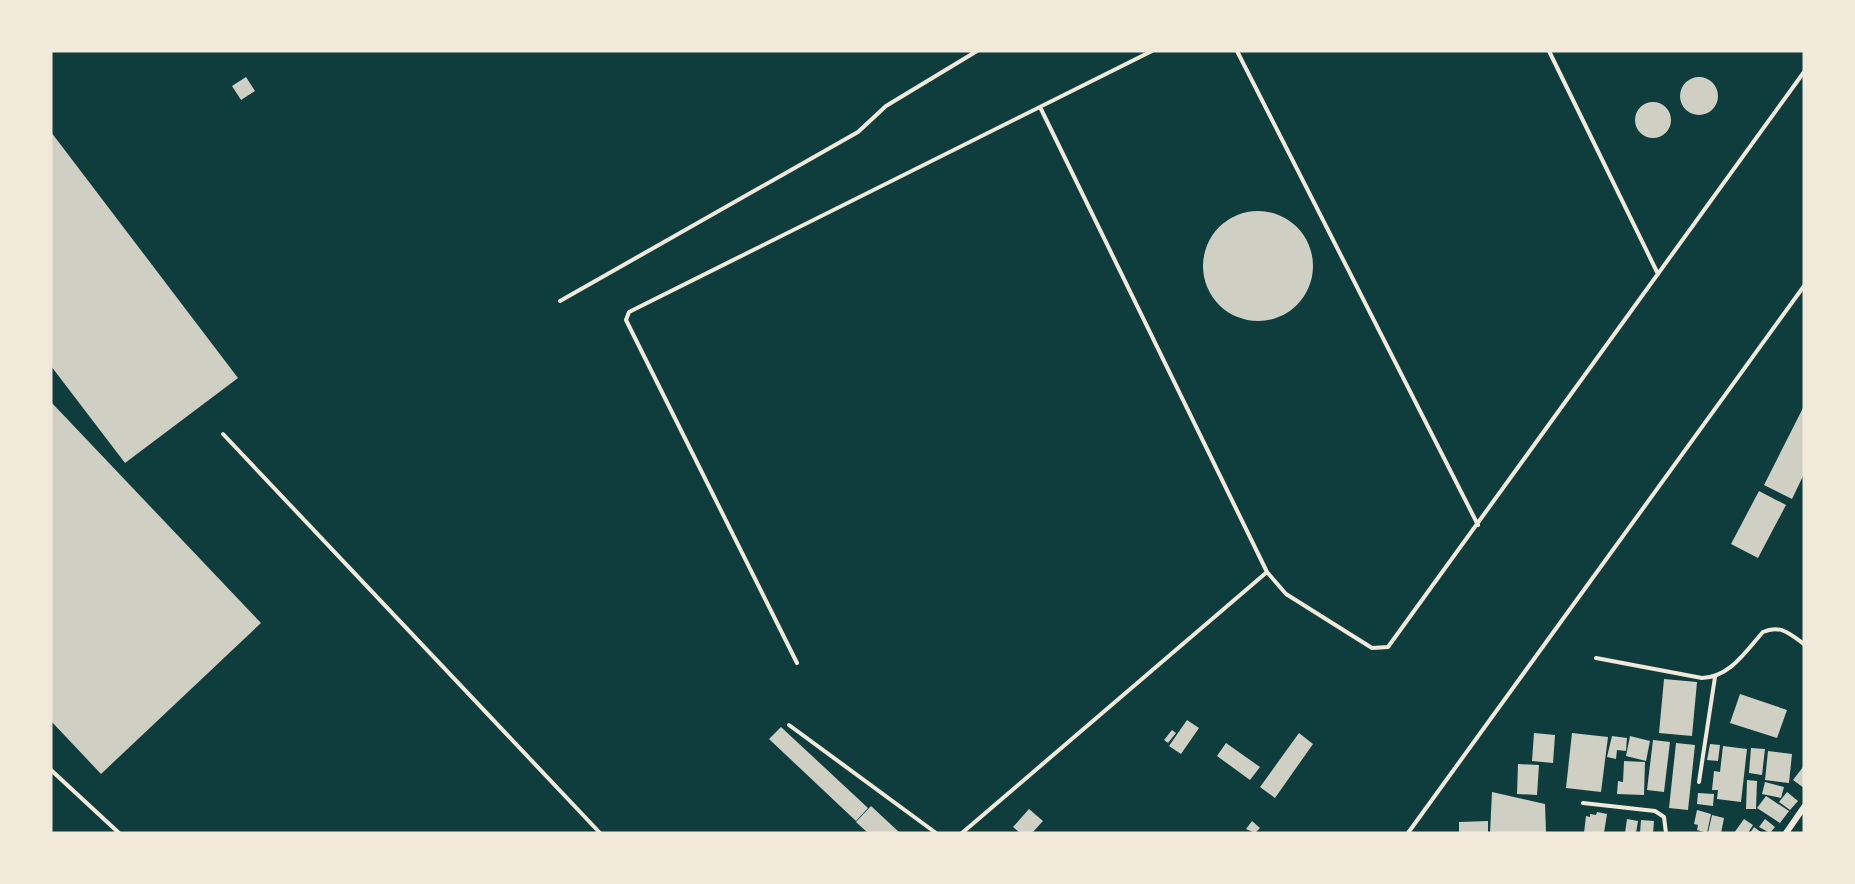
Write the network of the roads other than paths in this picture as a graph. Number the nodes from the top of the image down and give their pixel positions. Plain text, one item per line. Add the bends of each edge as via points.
1 (977, 51) edge
2 (1152, 51) edge
3 (1237, 51) edge
4 (1549, 51) edge
5 (1804, 72) edge
6 (1041, 109) junction
7 (1658, 274) junction
8 (1804, 286) edge
9 (561, 301) dead end
10 (223, 434) dead end
11 (1478, 525) junction
12 (1267, 572) junction
13 (1804, 644) edge
14 (1596, 658) dead end
15 (796, 663) dead end
16 (1715, 677) junction
17 (789, 725) dead end
18 (51, 770) edge
19 (1698, 782) dead end
20 (1583, 803) dead end
21 (1804, 807) edge
22 (119, 833) edge
23 (600, 833) edge
24 (936, 833) edge
25 (962, 833) edge
26 (1408, 833) edge
27 (1666, 833) edge
28 (1786, 833) edge

1 - 9 lane via 886,106 858,132
2 - 6 lane
3 - 11 lane
4 - 7 lane
5 - 7 lane
6 - 12 lane
6 - 15 lane via 629,312 626,320
7 - 11 lane
8 - 26 lane
10 - 23 lane
11 - 12 lane via 1388,647 1371,648 1286,594
12 - 25 lane
13 - 16 lane via 1781,629 1772,628 1763,632 1725,673
14 - 16 lane via 1702,678
16 - 19 lane
17 - 24 lane
18 - 22 lane
20 - 27 lane via 1655,811 1664,817
21 - 28 street

